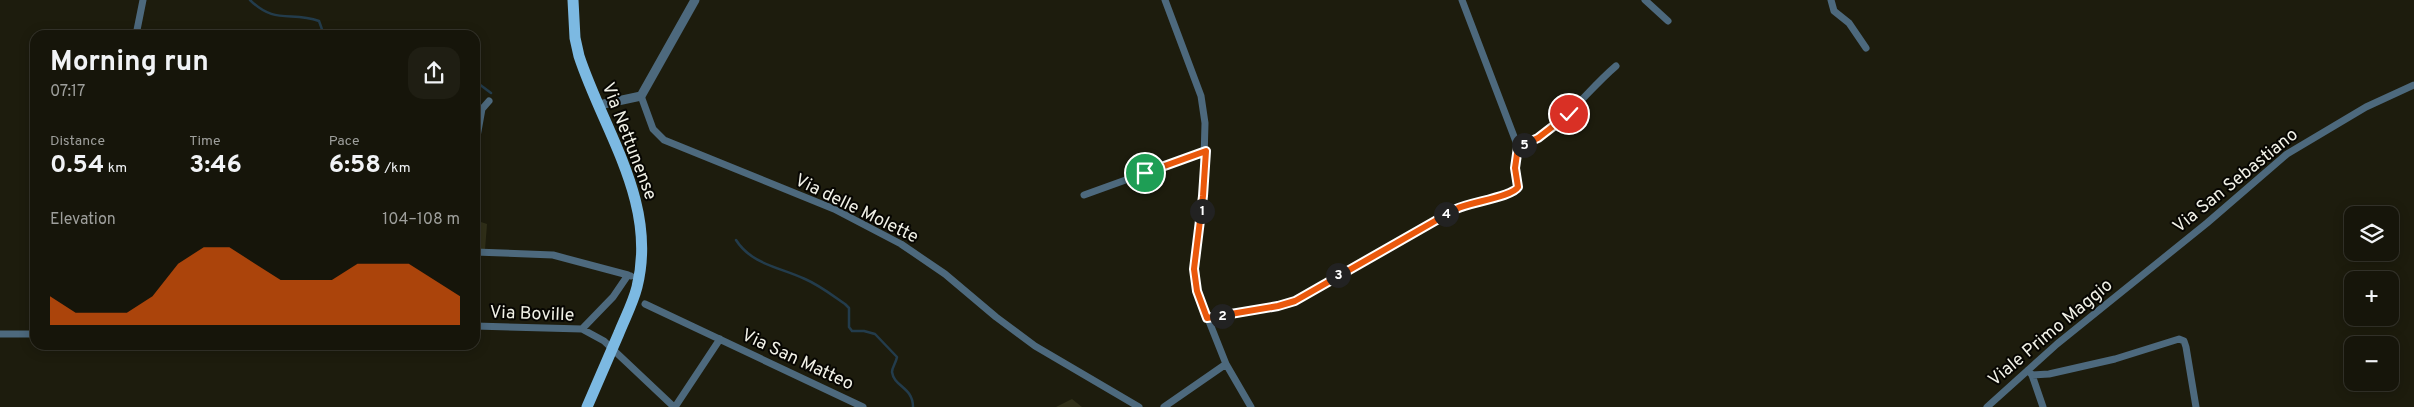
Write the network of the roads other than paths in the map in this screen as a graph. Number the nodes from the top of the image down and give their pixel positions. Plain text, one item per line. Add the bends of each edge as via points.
1 (143, 0) edge
2 (573, 0) edge
3 (695, 0) edge
4 (1165, 0) edge
5 (1462, 0) edge
6 (1645, 0) edge
7 (1831, 0) edge
8 (1668, 21) dead end
9 (137, 30) edge
10 (1866, 48) dead end
11 (1616, 66) dead end
12 (2414, 84) edge
13 (640, 96) junction
14 (489, 101) dead end
15 (598, 105) junction
16 (480, 121) edge
17 (1518, 147) junction
18 (1206, 151) junction
19 (1084, 195) dead end
20 (480, 252) edge
21 (633, 276) junction
22 (2134, 282) joint
23 (645, 304) dead end
24 (1207, 318) junction
25 (480, 326) edge
26 (582, 329) junction
27 (0, 334) edge
28 (30, 334) edge
29 (720, 339) junction
30 (612, 349) junction
31 (1226, 364) junction
32 (2030, 373) junction
33 (587, 407) edge
34 (674, 407) edge
35 (863, 407) edge
36 (1139, 407) edge
37 (1164, 407) edge
38 (1251, 407) edge
39 (1987, 407) edge
40 (2043, 407) edge
41 (2196, 407) edge

1 - 9 street
2 - 15 main road, Via Nettunense via 578,52
3 - 13 street
4 - 18 street via 1201,96
5 - 17 street
6 - 8 street
7 - 10 street via 1834,11 1849,23
11 - 17 street via 1558,124
12 - 22 street, Via San Sebastiano via 2291,150
13 - 15 street
13 - 36 street, Via delle Molette via 653,129 664,140 834,209 895,241 939,269 1035,346
14 - 16 street via 482,110
15 - 21 main road, Via Nettunense via 637,203 643,245
17 - 24 street via 1515,168 1518,187 1514,192 1456,209 1295,301
18 - 19 street
18 - 24 street via 1194,269 1197,291
20 - 21 street via 553,255
21 - 26 street
21 - 30 main road, Via Nettunense via 634,299
22 - 32 street, Viale Primo Maggio via 2057,344
23 - 29 street, Via San Matteo
24 - 31 street
25 - 26 street, Via Boville
26 - 30 street, Via Boville via 599,336
27 - 28 street
29 - 34 street, Via San Matteo
29 - 35 street, Via San Matteo
30 - 33 main road, Via Nettunense
30 - 34 street, Via Boville
31 - 37 street
31 - 38 street
32 - 39 street, Viale Primo Maggio
32 - 40 street
32 - 41 street via 2044,375 2115,359 2179,339 2186,347

